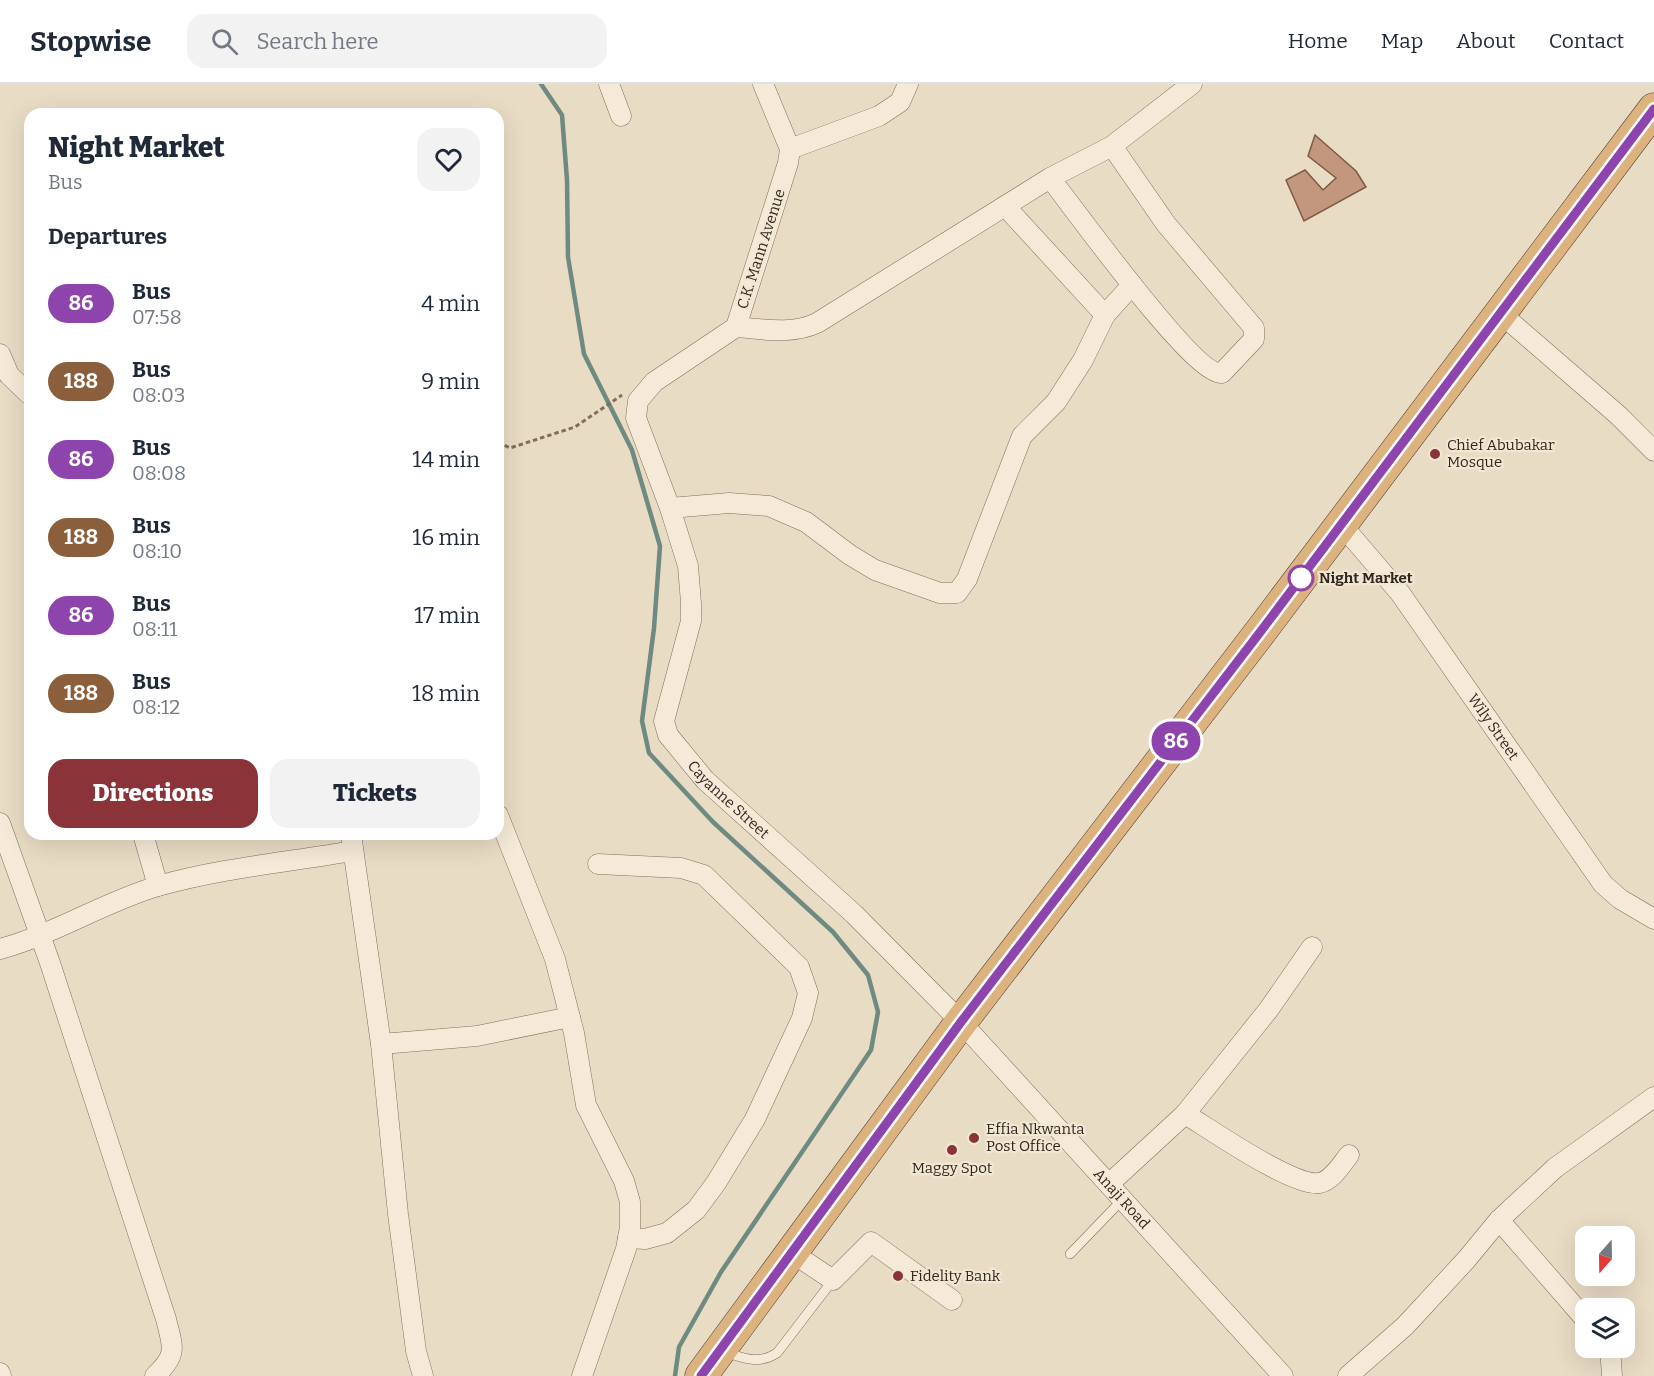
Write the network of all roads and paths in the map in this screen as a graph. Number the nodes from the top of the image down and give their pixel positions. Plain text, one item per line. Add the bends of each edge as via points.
1 (609, 84) edge
2 (763, 84) edge
3 (908, 84) edge
4 (1192, 84) edge
5 (1654, 109) edge
6 (621, 116) dead end
7 (1112, 146) junction
8 (789, 149) junction
9 (1050, 178) junction
10 (1005, 206) junction
11 (1132, 285) junction
12 (1499, 312) junction
13 (1105, 315) junction
14 (736, 327) junction
15 (0, 354) edge
16 (24, 389) edge
17 (622, 395) dead end
18 (504, 445) edge
19 (1654, 451) edge
20 (670, 508) junction
21 (1341, 524) junction
22 (0, 823) edge
23 (504, 830) edge
24 (146, 840) edge
25 (352, 843) edge
26 (598, 864) dead end
27 (158, 886) junction
28 (1654, 919) edge
29 (39, 936) junction
30 (1312, 946) dead end
31 (0, 949) edge
32 (570, 1017) junction
33 (961, 1022) junction
34 (381, 1044) junction
35 (1654, 1097) edge
36 (1185, 1114) junction
37 (1349, 1155) dead end
38 (1109, 1184) junction
39 (1123, 1199) junction
40 (1499, 1220) junction
41 (628, 1238) junction
42 (791, 1252) junction
43 (1070, 1254) dead end
44 (833, 1280) junction
45 (952, 1300) dead end
46 (1575, 1307) edge
47 (719, 1350) junction
48 (1611, 1358) edge
49 (155, 1376) edge
50 (423, 1376) edge
51 (582, 1376) edge
52 (701, 1376) edge
53 (1283, 1376) edge
54 (1348, 1376) edge
55 (1612, 1376) edge

1 - 6 street
2 - 8 street
3 - 8 street via 900,102 879,116
4 - 7 street
5 - 12 highway
7 - 9 street
7 - 11 street via 1166,224 1254,328 1255,338 1224,372 1216,373 1185,348
8 - 14 street, C.K. Mann Avenue via 785,175
9 - 10 street
9 - 11 street
10 - 13 street
10 - 14 street via 806,328
11 - 13 street
12 - 19 street
12 - 21 highway
13 - 20 street via 1056,402 1022,436 967,579 957,593 940,593 875,570 806,522 770,506 729,503
14 - 20 street, C.K. Mann Avenue via 654,382 638,401 639,427
15 - 16 street via 9,375
17 - 18 path via 575,427 510,448
20 - 33 street, Cayanne Street via 688,566 691,621 664,721 668,735 705,780 854,914
21 - 28 street, Wily Street via 1400,594 1603,884
21 - 33 highway
22 - 29 street
23 - 32 street via 555,959
24 - 27 street
25 - 27 street
25 - 34 street
26 - 41 street via 681,868 704,875 800,967 808,993 802,1018 755,1119 716,1183 696,1210 667,1233 645,1239
27 - 29 street
29 - 31 street
29 - 49 street via 166,1319 173,1348 171,1361
30 - 36 street via 1269,1009
32 - 34 street via 477,1036
32 - 41 street via 585,1105 624,1181 630,1202
33 - 38 street, Anaji Road
33 - 42 highway
34 - 50 street via 398,1214 416,1351
35 - 40 street via 1555,1168
36 - 37 street via 1250,1154 1310,1183 1327,1180
36 - 38 street
38 - 39 street, Anaji Road
39 - 43 lane
39 - 53 street, Anaji Road
40 - 46 street
40 - 54 street via 1405,1326
41 - 51 street
42 - 44 street
42 - 47 highway
44 - 45 street via 871,1242
44 - 47 lane via 777,1353 754,1361
47 - 52 highway
48 - 55 street

